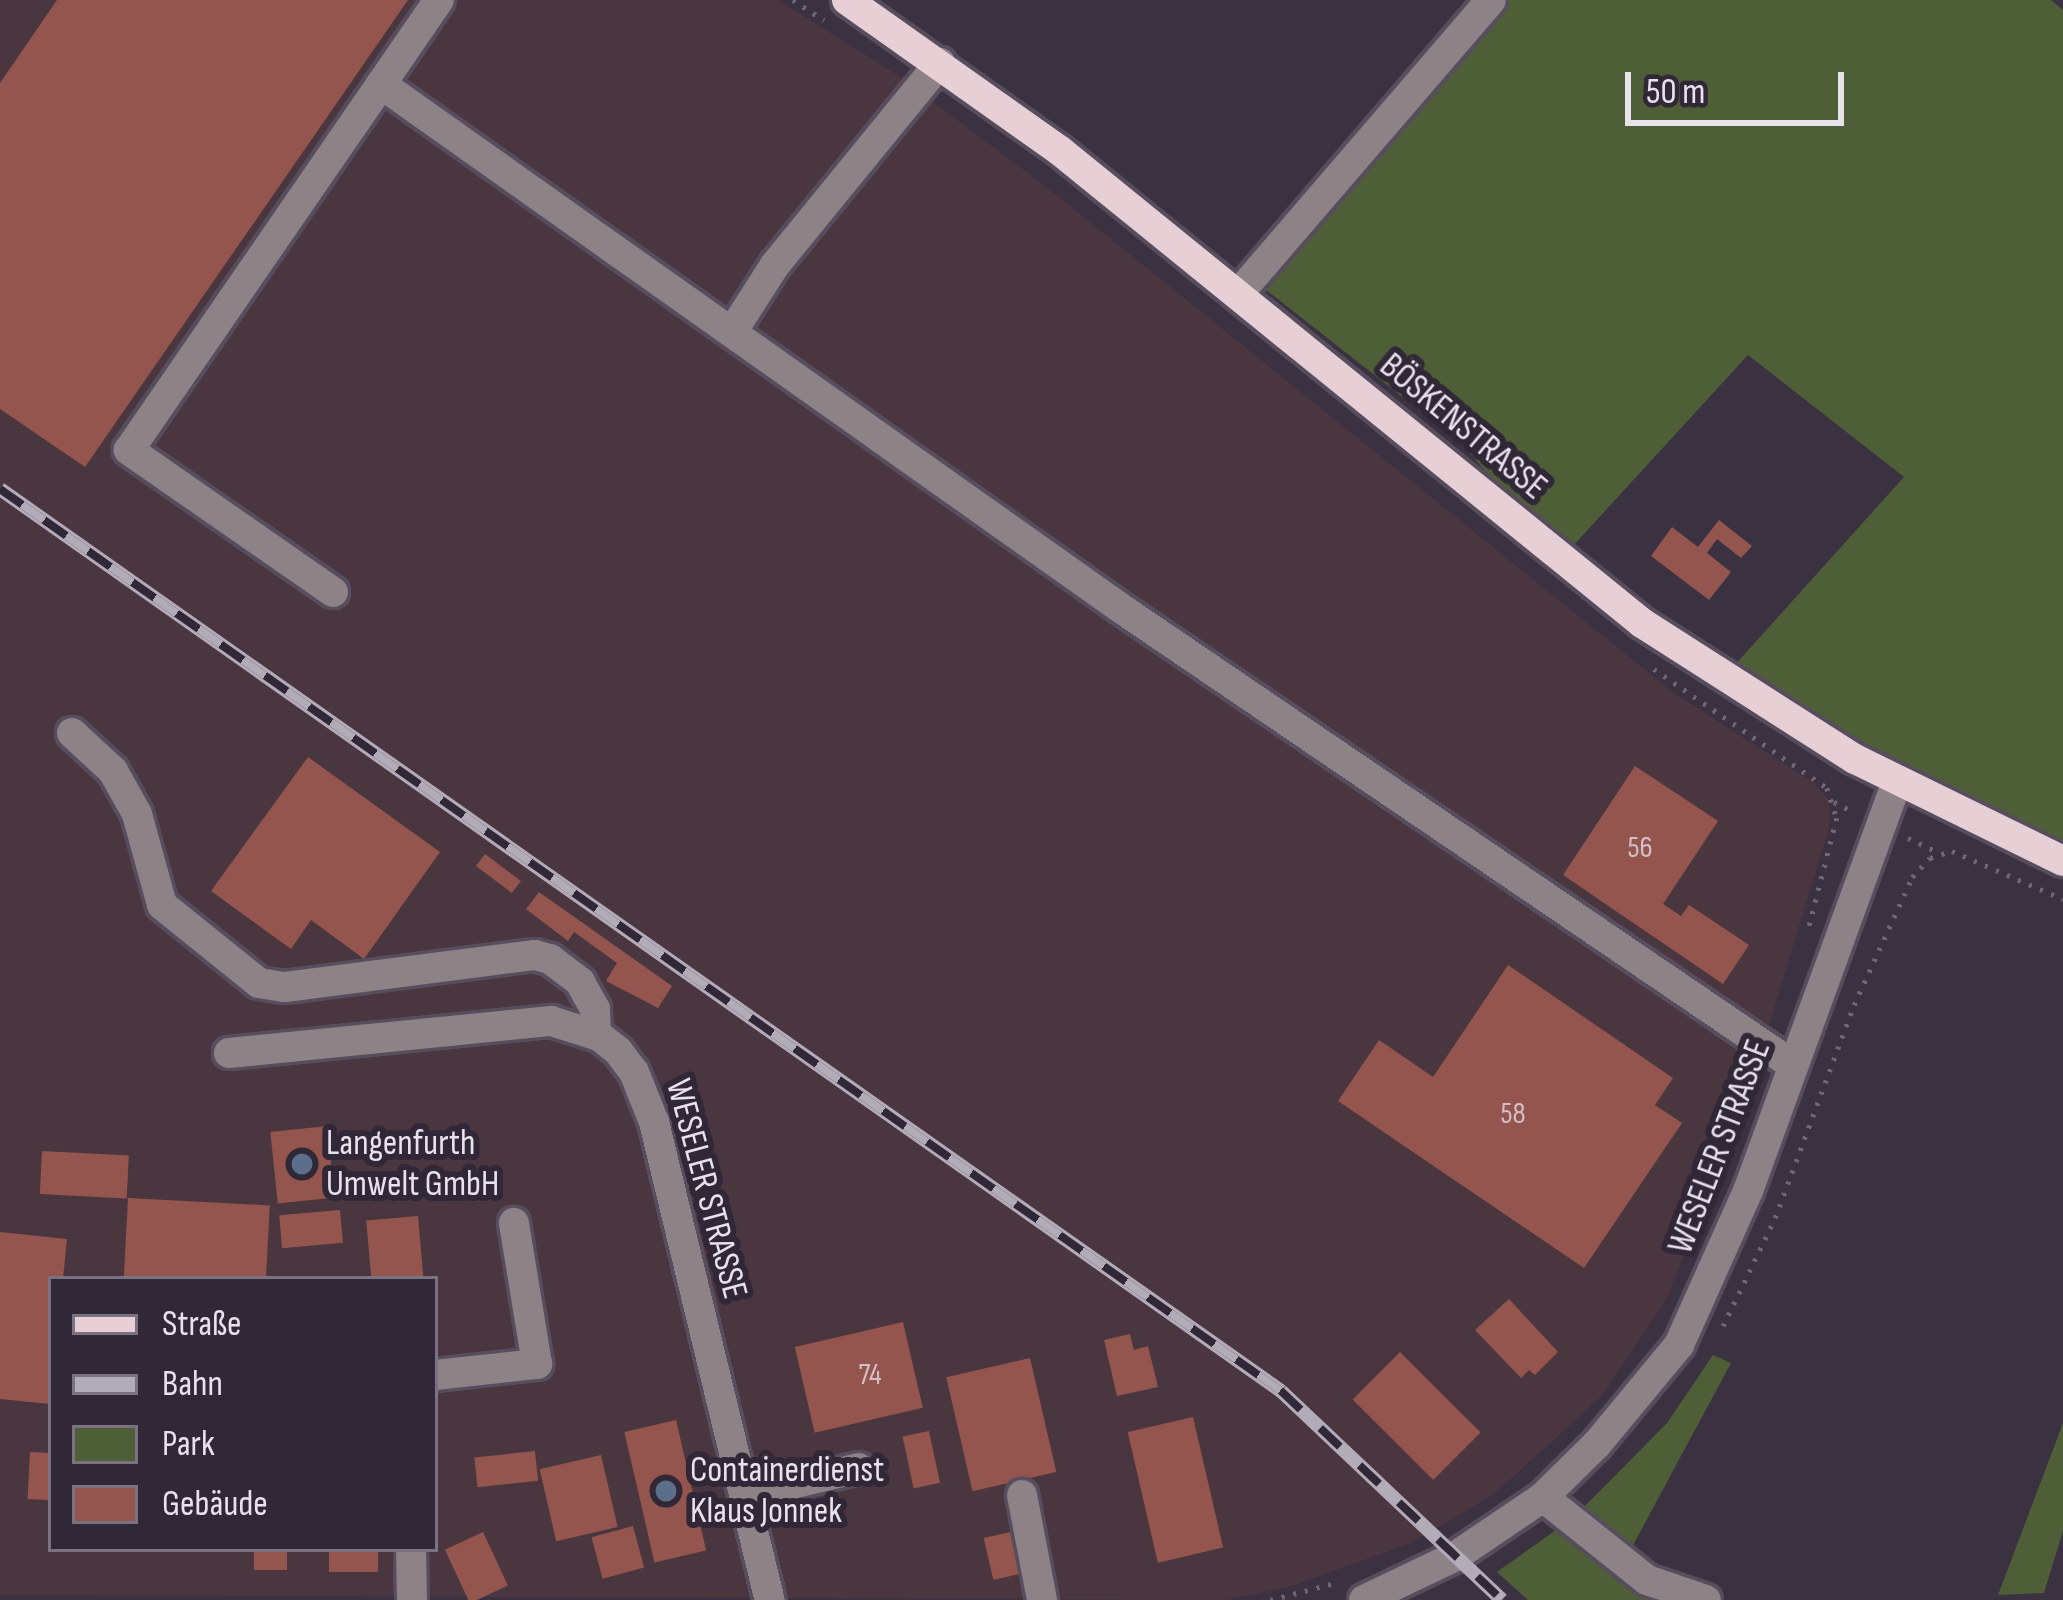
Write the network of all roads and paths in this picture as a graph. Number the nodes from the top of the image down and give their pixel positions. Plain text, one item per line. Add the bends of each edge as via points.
1 (439, 0) edge
2 (793, 0) edge
3 (1491, 0) edge
4 (837, 11) edge
5 (940, 64) junction
6 (381, 84) junction
7 (1239, 293) junction
8 (731, 332) junction
9 (333, 592) dead end
10 (1648, 665) dead end
11 (72, 733) dead end
12 (1898, 782) junction
13 (2063, 861) edge
14 (1804, 946) dead end
15 (596, 1035) junction
16 (229, 1054) dead end
17 (1793, 1064) junction
18 (514, 1223) dead end
19 (438, 1375) edge
20 (860, 1468) dead end
21 (745, 1495) junction
22 (1022, 1495) dead end
23 (1543, 1497) junction
24 (411, 1552) edge
25 (1357, 1589) edge
26 (412, 1600) edge
27 (770, 1600) edge
28 (1042, 1600) edge
29 (1270, 1600) edge
30 (1706, 1600) edge

1 - 6 street
2 - 4 path
3 - 7 street
4 - 5 main road, BÖSKENSTRASSE
5 - 7 main road, BÖSKENSTRASSE
5 - 8 street via 775,265
6 - 8 street
6 - 9 street via 118,443
7 - 12 main road, BÖSKENSTRASSE via 1642,623
8 - 17 street via 1119,607
10 - 14 path via 1827,788 1837,818
11 - 15 street via 113,772 136,814 162,905 260,983 535,955 580,982 595,1009
12 - 13 main road, BÖSKENSTRASSE
12 - 17 street, WESELER STRASSE
15 - 16 street via 551,1021
15 - 21 street, WESELER STRASSE via 634,1072 654,1123
17 - 23 street, WESELER STRASSE via 1748,1191 1679,1345
18 - 19 street via 537,1364
20 - 21 street
21 - 27 street, WESELER STRASSE
22 - 28 street
23 - 25 street, WESELER STRASSE via 1456,1556
23 - 30 street via 1647,1580
24 - 26 street
25 - 29 path

